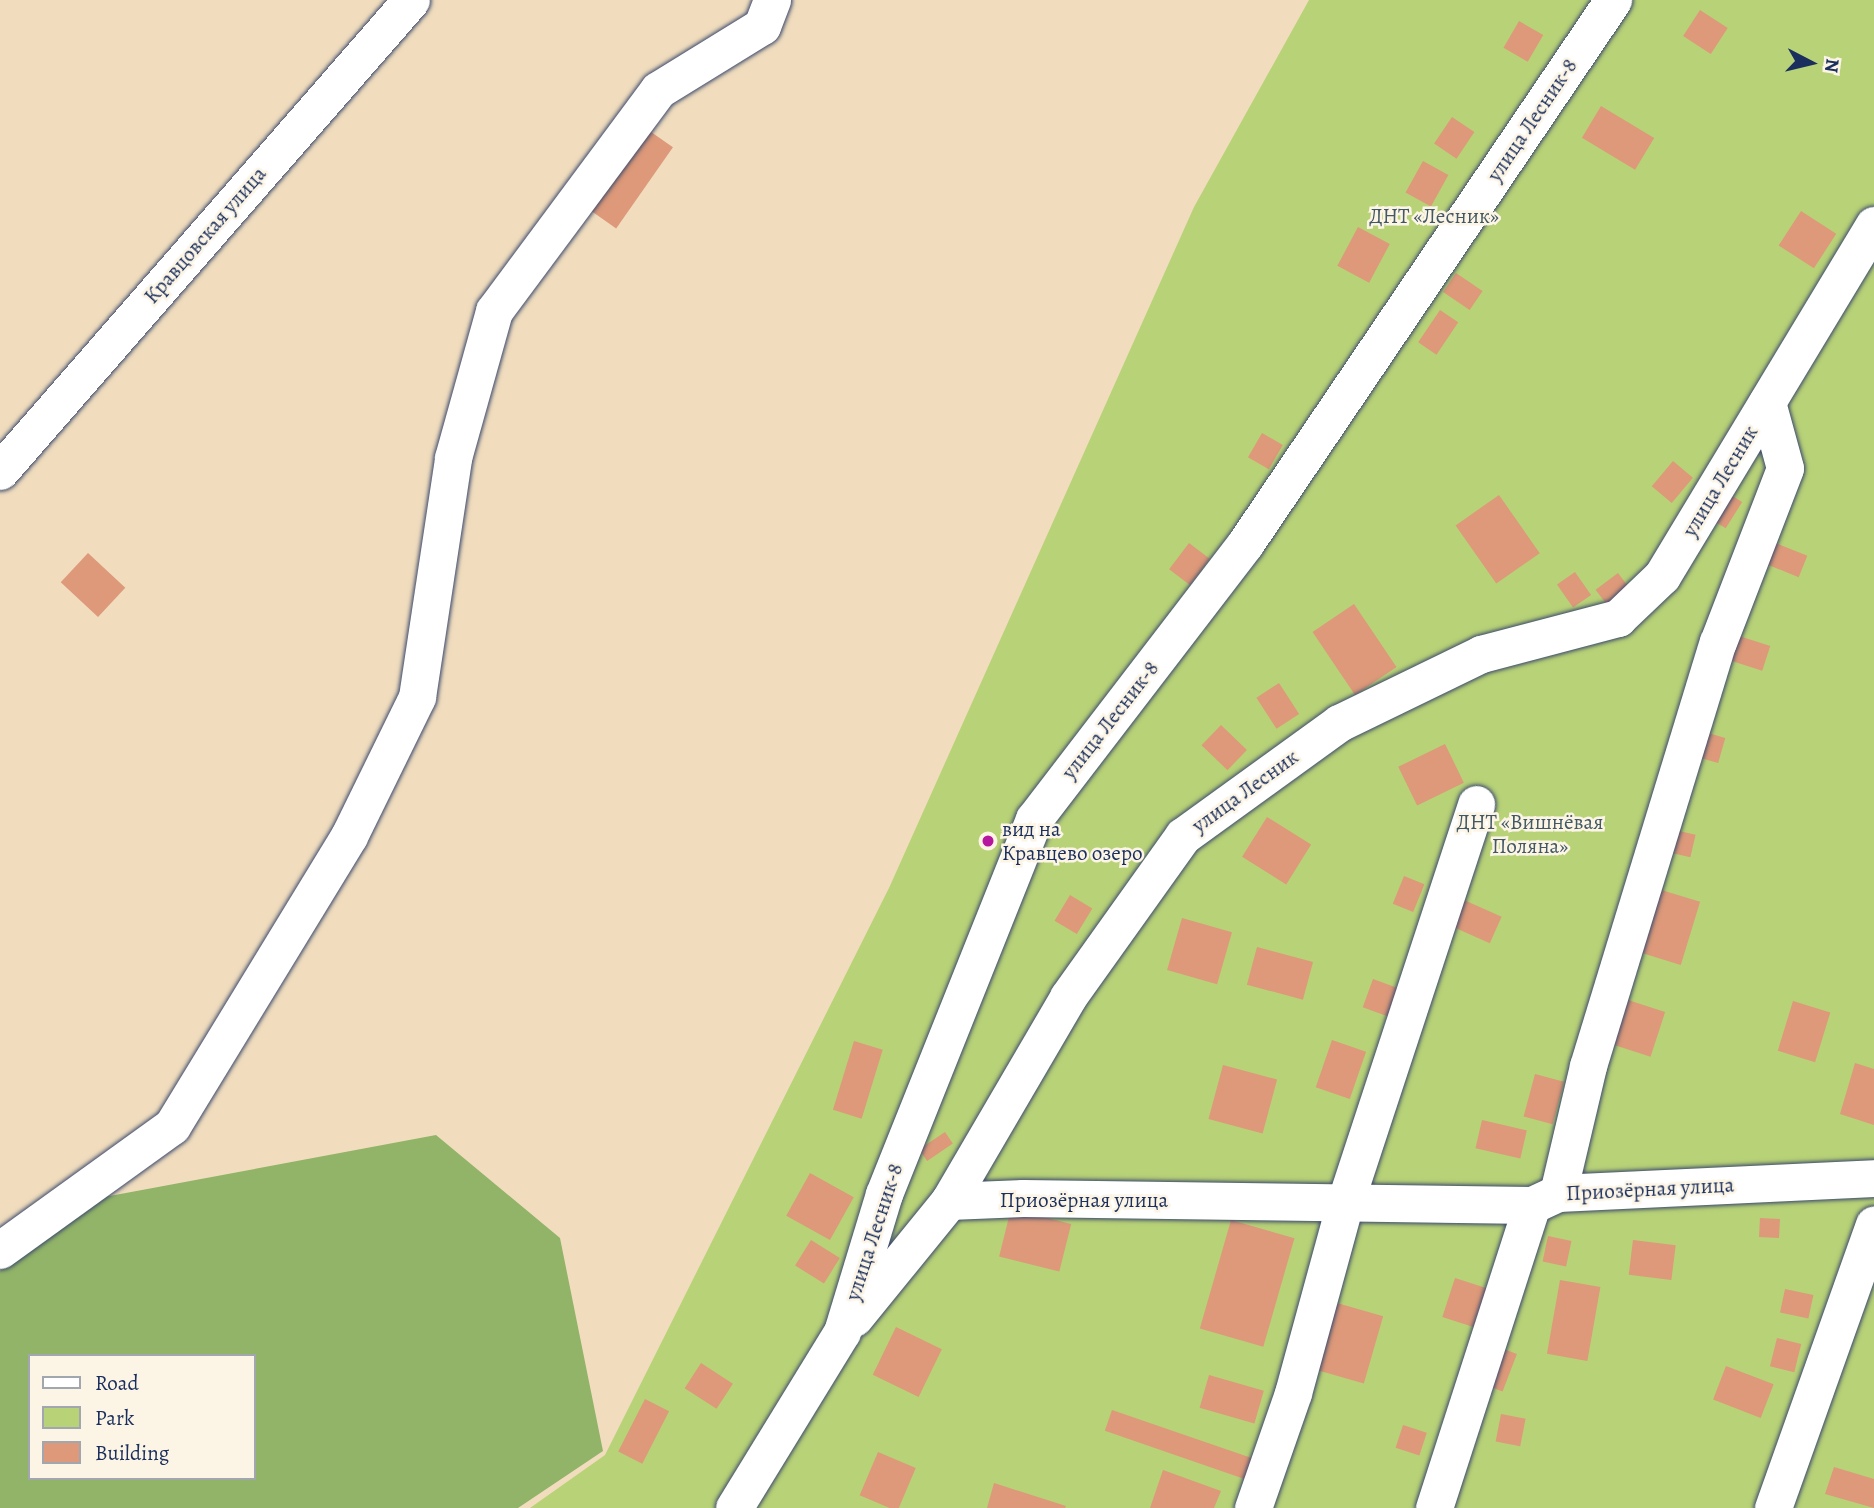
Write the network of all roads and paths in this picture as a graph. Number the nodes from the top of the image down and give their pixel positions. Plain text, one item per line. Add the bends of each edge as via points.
1 (411, 0) edge
2 (772, 0) edge
3 (1612, 0) edge
4 (1874, 225) edge
5 (1767, 402) junction
6 (0, 471) edge
7 (1476, 804) dead end
8 (1874, 1178) edge
9 (1545, 1199) junction
10 (949, 1201) junction
11 (1345, 1203) junction
12 (1874, 1224) edge
13 (0, 1250) edge
14 (842, 1332) junction
15 (734, 1508) edge
16 (1253, 1508) edge
17 (1434, 1508) edge
18 (1773, 1508) edge

1 - 6 street, Кравцовская улица
2 - 13 street via 762,26 658,90 494,311 453,458 417,697 349,836 172,1126
3 - 14 street, улица Лесник-8 via 1245,544 1034,819 884,1194
4 - 5 street, улица Лесник
5 - 9 street, улица Лесник via 1786,468 1718,642
5 - 10 street, улица Лесник via 1662,576 1618,618 1481,654 1339,723 1183,835 1068,998
7 - 11 street
8 - 9 street, Приозёрная улица
9 - 11 street, Приозёрная улица
9 - 17 street, улица Лесник
10 - 11 street, Приозёрная улица
10 - 14 street, улица Лесник
11 - 16 street via 1293,1393
12 - 18 street
14 - 15 street, улица Лесник-8

